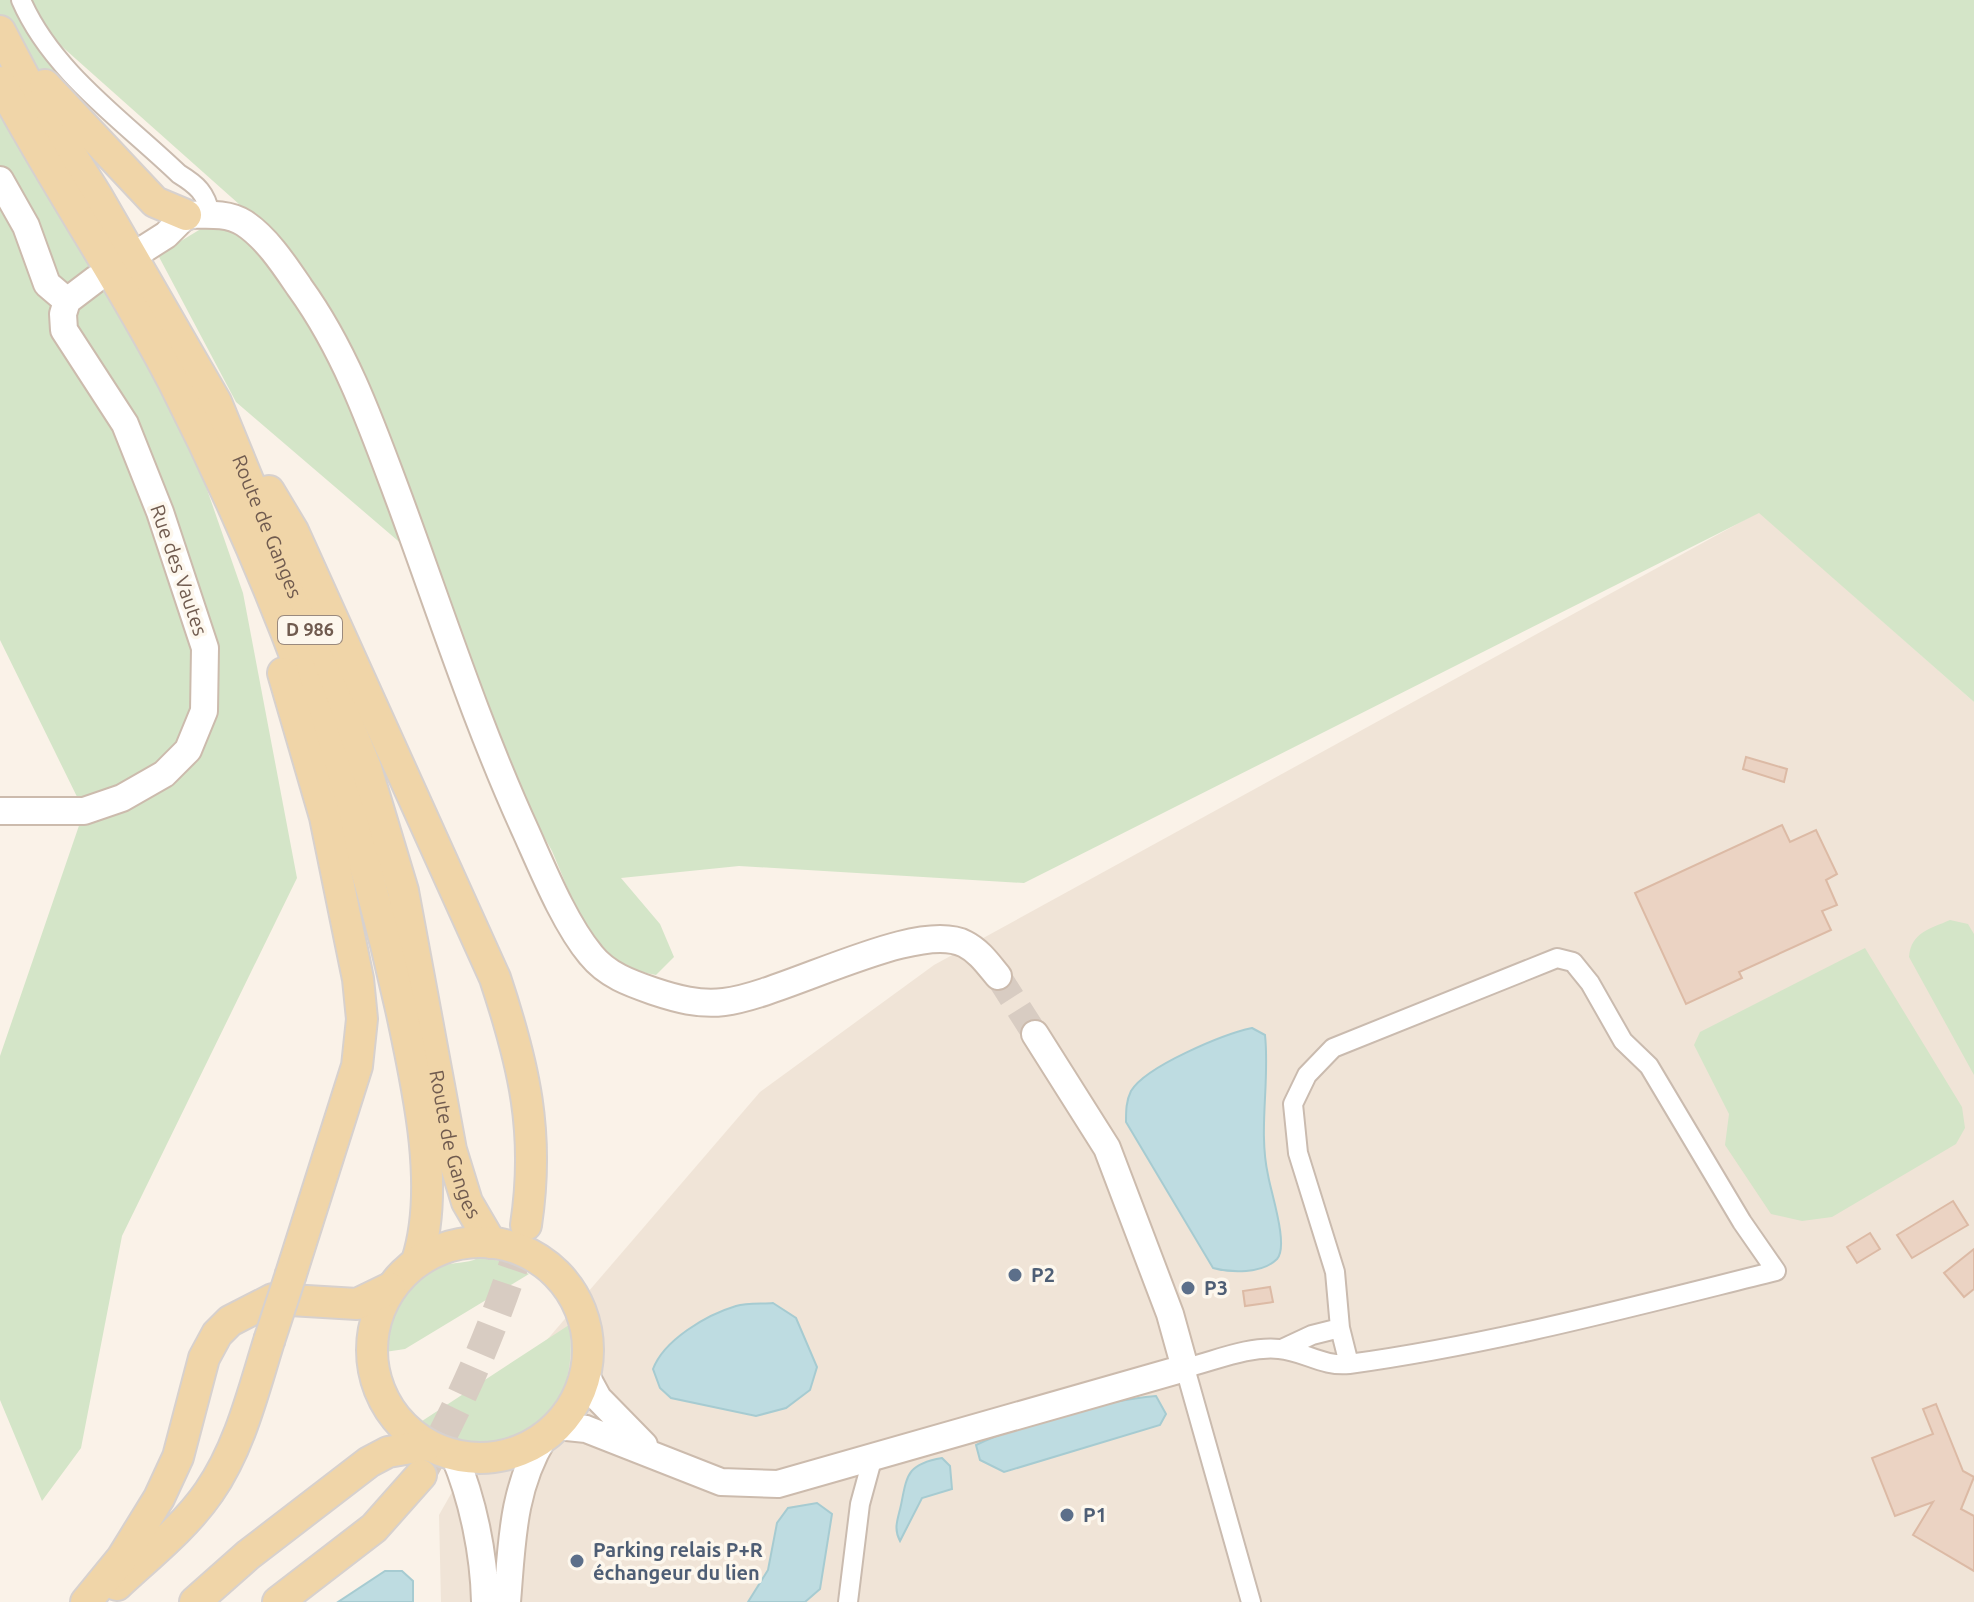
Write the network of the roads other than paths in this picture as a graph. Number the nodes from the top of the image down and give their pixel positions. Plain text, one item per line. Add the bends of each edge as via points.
1 (21, 0) edge
2 (0, 31) edge
3 (7, 72) edge
4 (0, 180) edge
5 (198, 214) junction
6 (144, 249) dead end
7 (96, 279) dead end
8 (67, 301) junction
9 (216, 402) junction
10 (258, 557) junction
11 (0, 811) edge
12 (998, 976) tunnel mouth
13 (1035, 1034) tunnel mouth
14 (526, 1225) tunnel mouth
15 (491, 1243) junction
16 (417, 1261) junction
17 (390, 1288) junction
18 (1340, 1328) junction
19 (1282, 1349) junction
20 (1349, 1364) junction
21 (1185, 1368) junction
22 (585, 1374) junction
23 (550, 1432) junction
24 (441, 1450) junction
25 (656, 1455) junction
26 (872, 1460) junction
27 (421, 1475) tunnel mouth
28 (86, 1602) edge
29 (99, 1602) edge
30 (195, 1602) edge
31 (278, 1602) edge
32 (485, 1602) edge
33 (507, 1602) edge
34 (848, 1602) edge
35 (1251, 1602) edge

1 - 5 street via 73,75 208,199
2 - 3 main road, Route de Ganges / D 986
3 - 5 main road via 39,78 155,202
3 - 9 main road, Route de Ganges / D 986
3 - 10 main road, Route de Ganges / D 986 via 171,378
4 - 8 street via 26,226 47,284
5 - 6 street
5 - 12 street via 245,224 277,256 316,309 348,368 509,795 591,956 622,981 693,1002 725,1002 772,991 905,942 936,938 964,943
7 - 8 street
8 - 11 street, Rue des Vautes via 64,330 125,424 199,623 207,660 204,711 188,750 164,774 122,798 84,811
9 - 14 main road via 293,531 495,978 519,1049 530,1106 533,1153
9 - 15 main road, Route de Ganges / D 986 via 366,768 403,891 451,1150 467,1202
10 - 16 main road, Route de Ganges / D 986 via 330,746 388,949 422,1122 424,1241
10 - 29 main road, bridge via 283,672 325,817 358,979 362,1019 357,1066 242,1425 209,1493
13 - 21 street via 1107,1148
15 - 16 main road via 452,1245
15 - 22 main road via 528,1254 564,1282 584,1323
16 - 17 main road
17 - 24 main road via 371,1345 374,1375 385,1403 404,1427
17 - 28 main road via 357,1304 273,1299 230,1321 217,1334 204,1358 178,1457 159,1498 122,1558
18 - 19 street
18 - 20 street
18 - 20 street via 1335,1272 1298,1153 1293,1104 1307,1075 1333,1048 1557,958 1573,962 1623,1041 1649,1066 1776,1271 1501,1338
19 - 20 street via 1323,1364
19 - 21 street via 1255,1350
21 - 26 street
21 - 35 street
22 - 23 main road via 575,1402
22 - 25 street via 622,1426
23 - 24 main road via 516,1452 486,1458
23 - 25 street via 586,1429
23 - 33 street via 522,1478 512,1526
24 - 30 main road via 388,1452 369,1462
24 - 32 street via 467,1484
25 - 26 street via 721,1482 754,1486
26 - 34 street via 860,1504
27 - 31 main road via 374,1528

